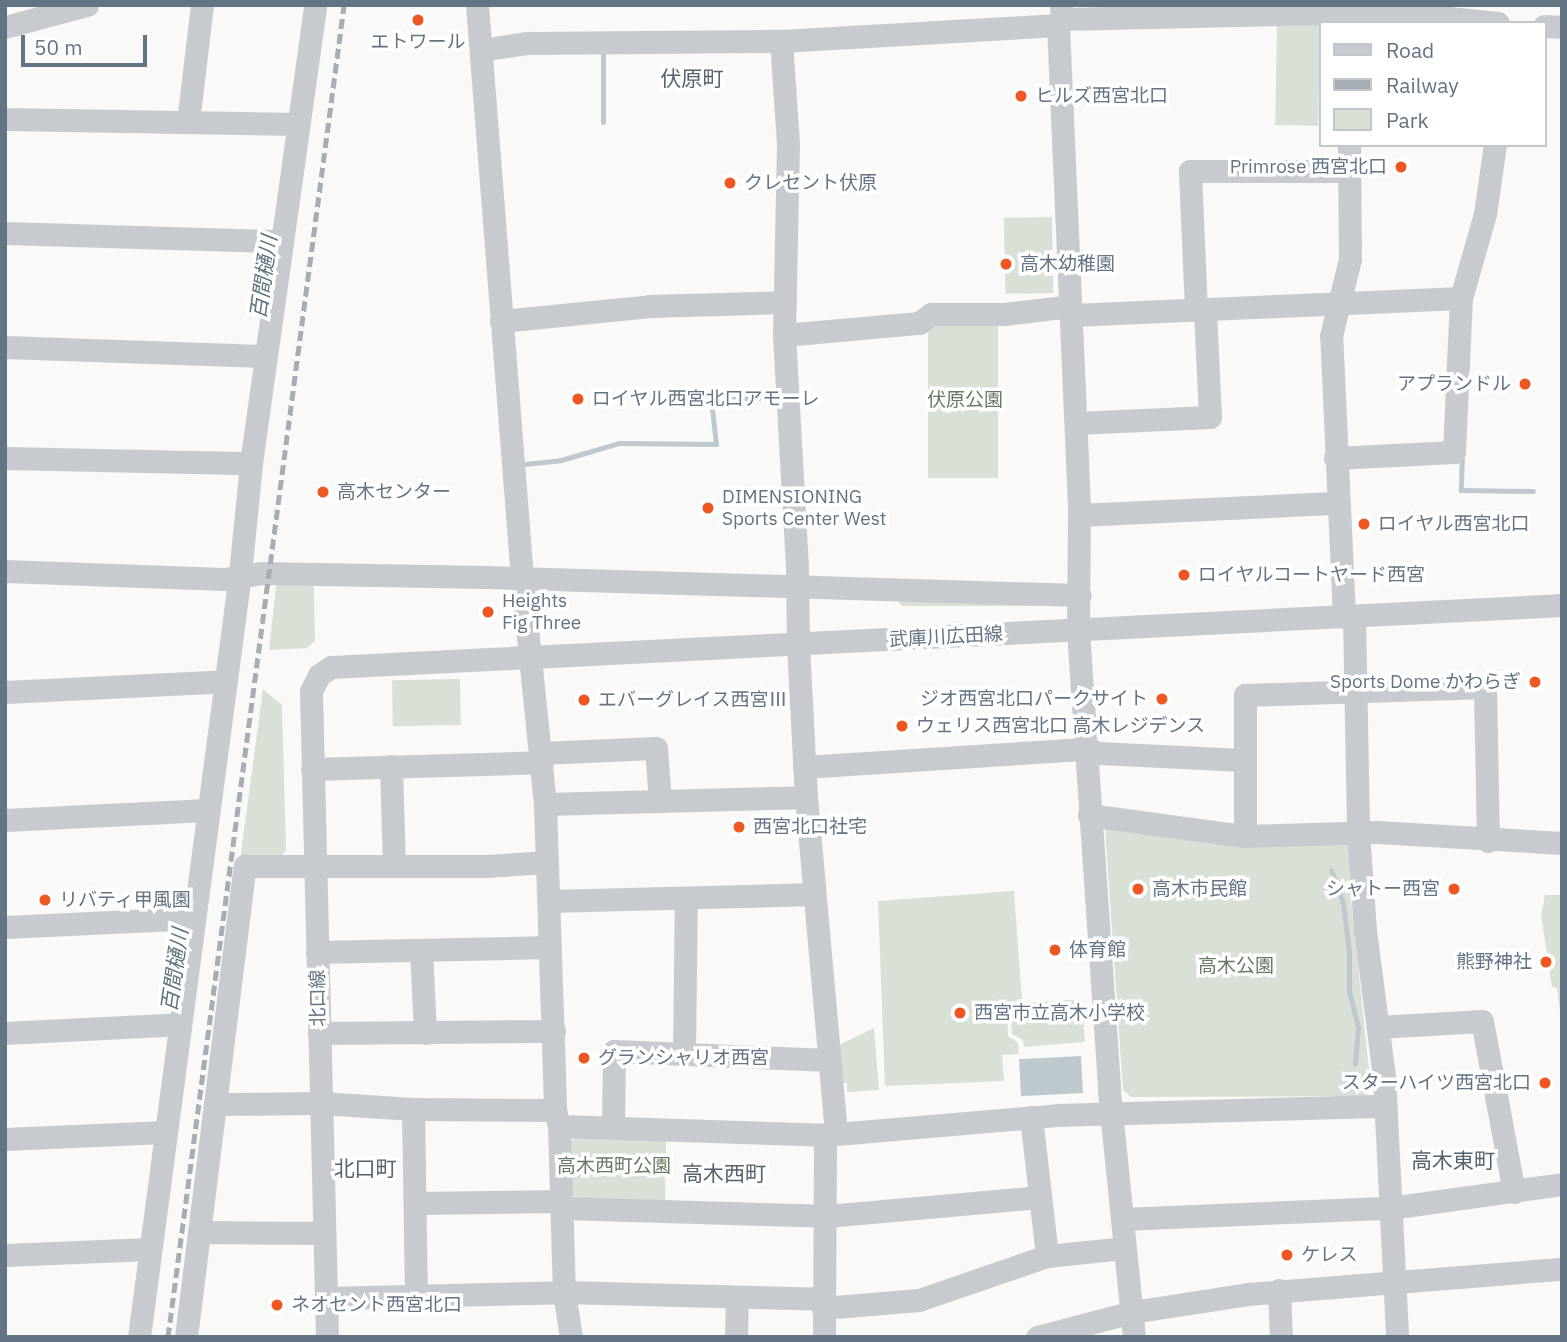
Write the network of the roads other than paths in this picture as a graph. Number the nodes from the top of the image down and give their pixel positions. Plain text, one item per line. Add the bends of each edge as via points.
1 (87, 5) edge
2 (202, 5) edge
3 (315, 5) edge
4 (477, 5) edge
5 (1342, 15) edge
6 (1060, 17) edge
7 (1478, 21) edge
8 (5, 27) edge
9 (780, 41) junction
10 (481, 50) junction
11 (5, 119) edge
12 (188, 122) junction
13 (297, 124) junction
14 (1349, 147) edge
15 (1495, 147) edge
16 (1350, 170) junction
17 (5, 233) edge
18 (281, 241) junction
19 (1461, 298) junction
20 (785, 302) junction
21 (1340, 304) junction
22 (1071, 310) junction
23 (1200, 310) junction
24 (501, 321) junction
25 (784, 335) junction
26 (5, 347) edge
27 (267, 356) junction
28 (1076, 423) junction
29 (5, 458) edge
30 (1335, 458) junction
31 (251, 463) junction
32 (1337, 503) junction
33 (1079, 515) junction
34 (5, 571) edge
35 (240, 575) junction
36 (522, 578) junction
37 (797, 588) junction
38 (1080, 595) junction
39 (1562, 606) edge
40 (1349, 617) junction
41 (1079, 631) junction
42 (797, 645) junction
43 (529, 658) junction
44 (331, 667) joint
45 (226, 681) junction
46 (5, 692) edge
47 (1357, 692) junction
48 (1086, 749) junction
49 (541, 757) junction
50 (1243, 760) junction
51 (391, 766) junction
52 (804, 767) junction
53 (312, 768) junction
54 (806, 797) junction
55 (660, 801) junction
56 (545, 804) junction
57 (208, 810) junction
58 (1090, 815) junction
59 (5, 820) edge
60 (1358, 832) junction
61 (1245, 836) junction
62 (1488, 841) junction
63 (1562, 843) edge
64 (547, 862) junction
65 (313, 865) junction
66 (394, 865) junction
67 (814, 894) junction
68 (686, 898) junction
69 (549, 901) junction
70 (193, 918) junction
71 (5, 927) edge
72 (550, 947) junction
73 (421, 950) junction
74 (317, 952) junction
75 (180, 1024) junction
76 (1378, 1027) junction
77 (554, 1031) junction
78 (5, 1033) edge
79 (318, 1033) junction
80 (425, 1033) junction
81 (684, 1053) junction
82 (829, 1060) junction
83 (321, 1103) junction
84 (215, 1104) junction
85 (1386, 1106) junction
86 (414, 1109) junction
87 (1111, 1113) junction
88 (1031, 1117) junction
89 (557, 1118) junction
90 (612, 1126) junction
91 (165, 1132) junction
92 (830, 1134) junction
93 (5, 1139) edge
94 (1562, 1184) edge
95 (1514, 1192) junction
96 (1039, 1197) junction
97 (415, 1203) junction
98 (561, 1205) junction
99 (1390, 1208) junction
100 (827, 1216) junction
101 (1122, 1219) junction
102 (199, 1232) junction
103 (324, 1233) junction
104 (1124, 1248) junction
105 (150, 1249) junction
106 (5, 1255) edge
107 (1047, 1256) junction
108 (1562, 1269) edge
109 (1395, 1281) junction
110 (1279, 1290) junction
111 (564, 1292) junction
112 (416, 1296) junction
113 (737, 1297) junction
114 (326, 1298) junction
115 (823, 1303) junction
116 (1132, 1312) junction
117 (139, 1337) edge
118 (186, 1337) edge
119 (327, 1337) edge
120 (571, 1337) edge
121 (736, 1337) edge
122 (824, 1337) edge
123 (1037, 1337) edge
124 (1134, 1337) edge
125 (1281, 1337) edge
126 (1397, 1337) edge

1 - 8 street
2 - 12 street
3 - 13 street
4 - 10 street
5 - 6 street
5 - 7 street
6 - 9 street
6 - 22 street
9 - 10 street via 527,44
9 - 20 street via 788,144
10 - 24 street
11 - 12 street
12 - 13 street
13 - 18 street
14 - 16 street
15 - 19 street via 1485,214
16 - 21 street via 1350,259
16 - 23 street via 1190,171
17 - 18 street
18 - 27 street
19 - 21 street
19 - 30 street via 1454,452
20 - 24 street via 650,306
20 - 25 street
21 - 23 street
21 - 30 street via 1331,335
22 - 23 street
22 - 25 street via 931,314 919,323
22 - 28 street
23 - 28 street via 1210,417
24 - 36 street
25 - 37 street
26 - 27 street
27 - 31 street
28 - 33 street
29 - 31 street
30 - 32 street
31 - 35 street
32 - 33 street
32 - 40 street
33 - 38 street
34 - 35 street via 224,579
35 - 36 street
35 - 45 street
36 - 37 street
36 - 43 street
37 - 38 street
37 - 42 street
38 - 41 street
39 - 40 street, 武庫川広田線
40 - 41 street, 武庫川広田線
40 - 47 street
41 - 42 street, 武庫川広田線
41 - 48 street
42 - 43 street, 武庫川広田線
42 - 52 street
43 - 44 street, 武庫川広田線
43 - 49 street
44 - 53 street, 北口線 via 319,675 311,691
45 - 46 street
45 - 57 street
47 - 50 street via 1245,695
47 - 60 street
47 - 62 street via 1485,687
48 - 50 street
48 - 52 street
48 - 58 street
49 - 51 street
49 - 55 street via 656,748
49 - 56 street
50 - 61 street
51 - 53 street
51 - 66 street
52 - 54 street
53 - 65 street, 北口線
54 - 55 street
54 - 67 street
55 - 56 street
56 - 64 street
57 - 59 street
57 - 70 street
58 - 61 street
58 - 87 street
60 - 61 street
60 - 62 street
60 - 76 street
62 - 63 street
64 - 66 street
64 - 69 street
65 - 66 street
65 - 74 street, 北口線
65 - 84 street via 245,866
67 - 68 street
67 - 82 street
68 - 69 street
68 - 81 street
69 - 72 street
70 - 71 street
70 - 75 street
72 - 73 street
72 - 77 street
73 - 74 street
73 - 80 street
74 - 79 street, 北口線
75 - 78 street
75 - 91 street
76 - 85 street
76 - 95 street via 1482,1021
77 - 80 street
77 - 89 street
79 - 80 street
79 - 83 street, 北口線
81 - 82 street
81 - 90 street via 614,1051
82 - 92 street
83 - 84 street
83 - 86 street
83 - 103 street, 北口線
84 - 102 street
85 - 87 street
85 - 99 street
86 - 89 street
86 - 97 street
87 - 88 street
87 - 101 street
88 - 92 street
88 - 96 street
89 - 90 street
89 - 98 street
90 - 92 street
91 - 93 street
91 - 105 street
92 - 100 street
94 - 95 street
95 - 99 street
96 - 100 street
96 - 107 street
97 - 98 street
97 - 112 street
98 - 100 street
98 - 111 street
99 - 101 street
99 - 109 street
100 - 115 street
101 - 104 street
102 - 103 street
102 - 118 street
103 - 114 street, 北口線
104 - 107 street
104 - 116 street
105 - 106 street
105 - 117 street
107 - 115 street via 919,1300
108 - 109 street
109 - 110 street
109 - 126 street
110 - 116 street
110 - 125 street
111 - 112 street
111 - 113 street
111 - 120 street
112 - 114 street
113 - 115 street
113 - 121 street
114 - 119 street, 北口線
115 - 122 street
116 - 123 street
116 - 124 street

